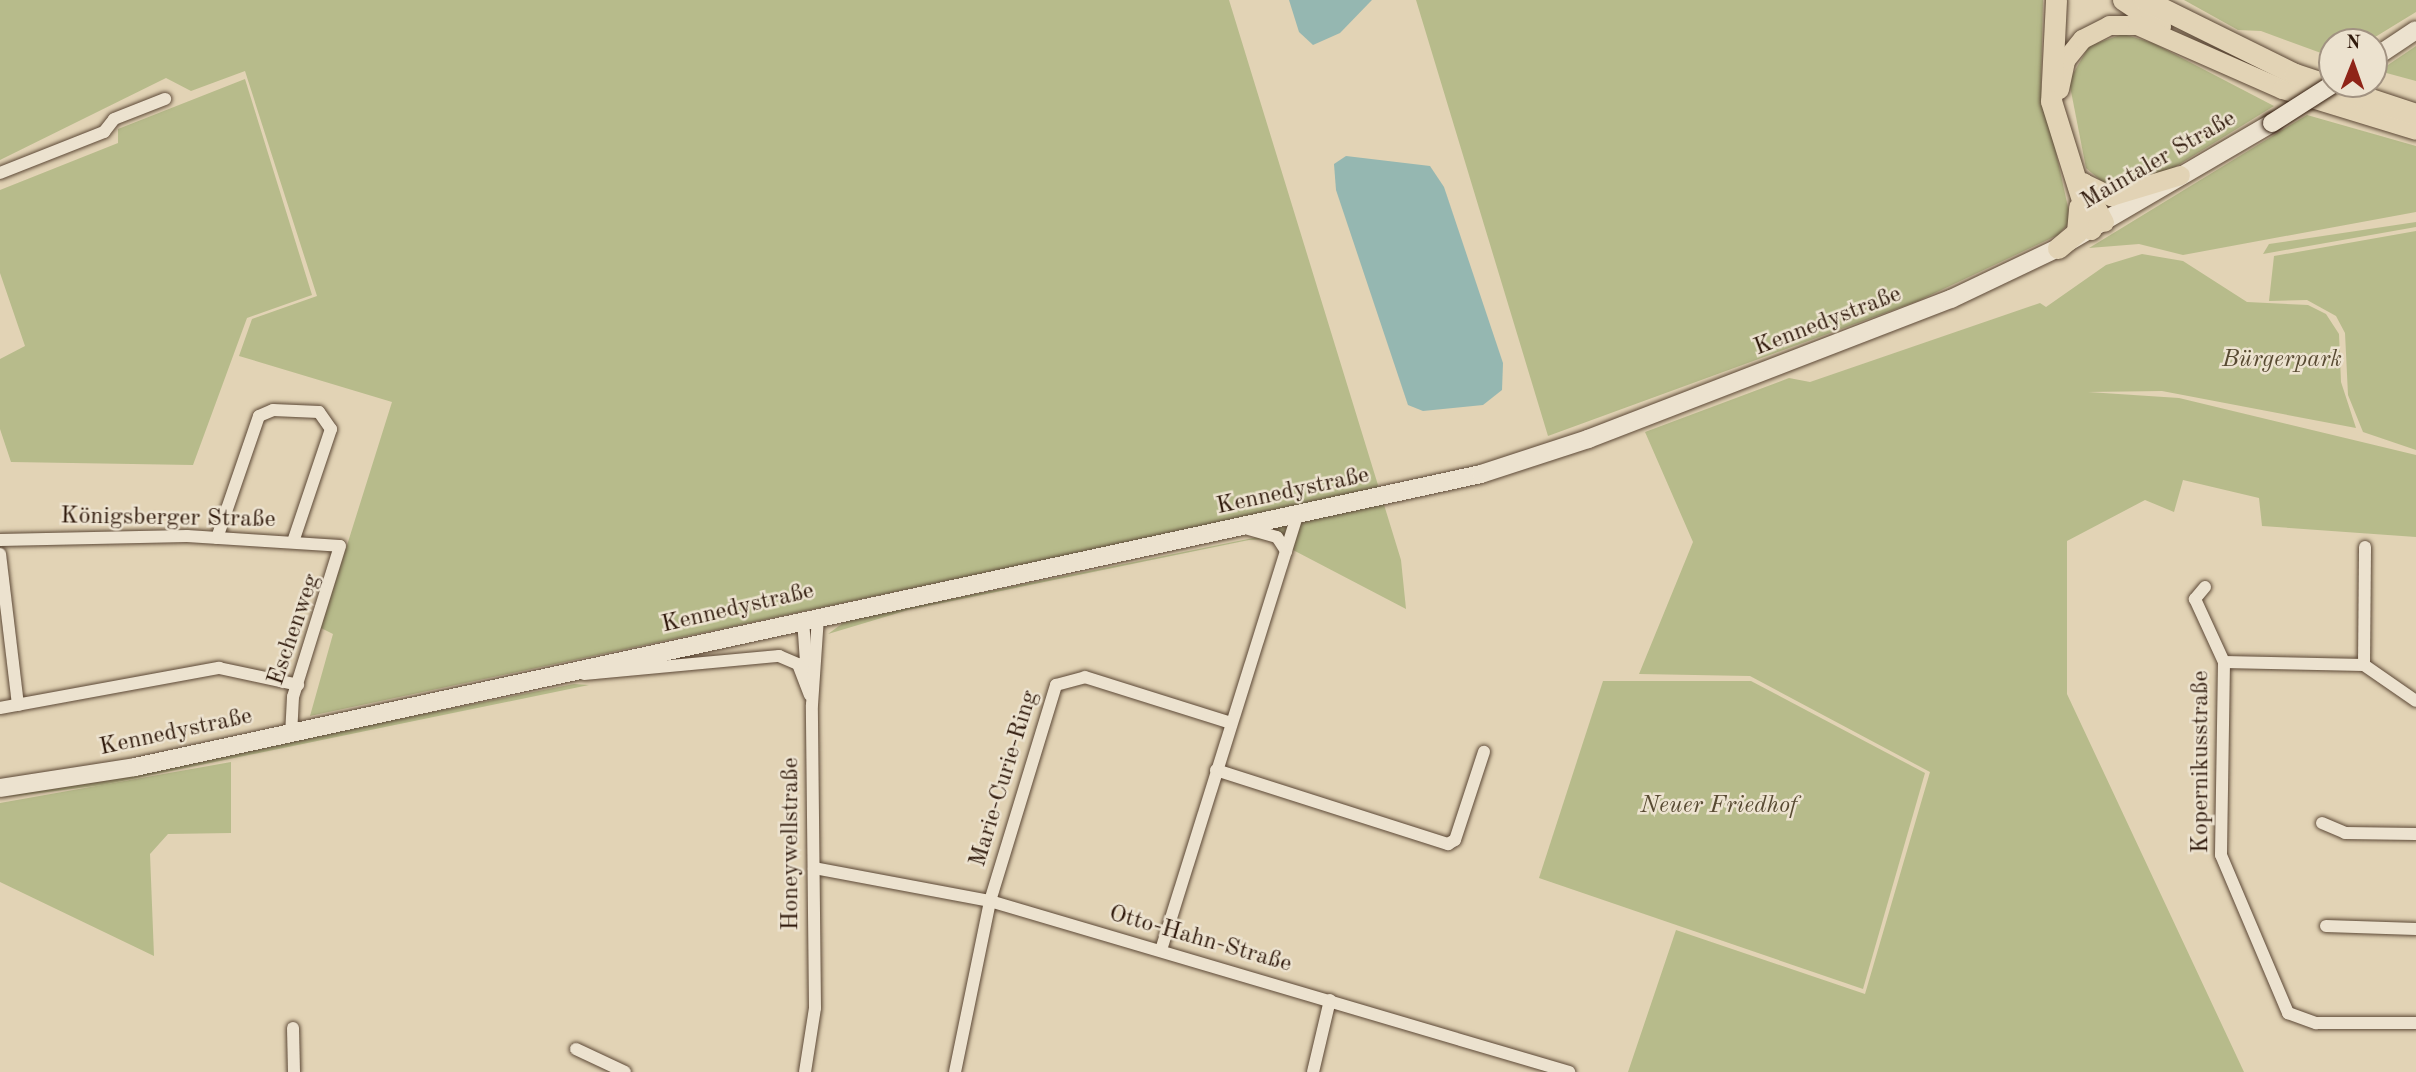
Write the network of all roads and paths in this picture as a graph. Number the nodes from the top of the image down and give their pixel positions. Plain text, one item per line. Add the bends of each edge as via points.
1 (2056, 0) edge
2 (2122, 0) edge
3 (2145, 0) edge
4 (2416, 30) edge
5 (2388, 49) edge
6 (2209, 55) junction
7 (2318, 94) edge
8 (165, 99) dead end
9 (2416, 114) edge
10 (2416, 130) edge
11 (0, 173) edge
12 (2180, 175) junction
13 (2080, 187) junction
14 (2097, 226) junction
15 (2057, 248) junction
16 (2006, 273) joint
17 (1297, 517) junction
18 (1245, 528) junction
19 (216, 538) junction
20 (0, 540) edge
21 (293, 542) junction
22 (336, 545) joint
23 (2365, 547) dead end
24 (1286, 551) junction
25 (0, 554) edge
26 (2206, 587) dead end
27 (811, 618) junction
28 (2224, 662) junction
29 (2364, 665) junction
30 (566, 673) junction
31 (807, 684) junction
32 (298, 685) junction
33 (2416, 701) edge
34 (18, 705) junction
35 (812, 705) junction
36 (0, 708) edge
37 (1231, 723) junction
38 (291, 734) junction
39 (1484, 752) dead end
40 (1216, 770) junction
41 (0, 788) edge
42 (2322, 823) dead end
43 (2416, 834) edge
44 (814, 868) junction
45 (990, 901) junction
46 (2326, 926) dead end
47 (2416, 929) edge
48 (1161, 950) junction
49 (1330, 1000) junction
50 (2416, 1023) edge
51 (293, 1028) dead end
52 (576, 1049) dead end
53 (294, 1072) edge
54 (625, 1072) edge
55 (805, 1072) edge
56 (955, 1072) edge
57 (1314, 1072) edge
58 (1569, 1072) edge

1 - 13 highway via 2049,85
2 - 6 highway
3 - 9 highway via 2294,75
4 - 5 main road
6 - 10 highway via 2303,96
6 - 13 highway via 2122,24 2096,29 2075,45 2061,70 2059,96
7 - 12 main road, Maintaler Straße, bridge
8 - 11 street via 114,119 104,132
12 - 13 highway via 2111,195
12 - 14 main road, Maintaler Straße
13 - 14 highway
13 - 15 highway via 2080,225
14 - 15 main road, Maintaler Straße
15 - 16 main road, Maintaler Straße
16 - 17 main road, Kennedystraße via 1839,345 1578,443 1481,474
17 - 18 main road, Kennedystraße
17 - 24 street
18 - 24 street via 1277,537
18 - 27 main road, Kennedystraße
19 - 20 street, Königsberger Straße
19 - 21 street, Königsberger Straße
19 - 21 street via 259,416 273,410 319,412 331,429
21 - 22 street, Königsberger Straße
22 - 32 street, Eschenweg via 343,552
23 - 29 street
24 - 37 street
25 - 34 street
26 - 28 street, Kopernikusstraße via 2195,600
27 - 30 main road, Kennedystraße
27 - 31 street
27 - 35 street, Honeywellstraße
28 - 29 street
28 - 50 street, Kopernikusstraße via 2221,855 2288,1013 2316,1023
29 - 33 street
30 - 31 street, Kennedystraße via 622,675 779,656 798,664
30 - 38 main road, Kennedystraße
31 - 35 street, Kennedystraße
32 - 34 street via 219,668
32 - 38 street, Eschenweg
34 - 36 street
35 - 44 street, Honeywellstraße
37 - 40 street
37 - 45 street, Marie-Curie-Ring via 1085,677 1060,681 1051,692
38 - 41 main road, Kennedystraße via 93,776
39 - 40 street via 1455,840 1448,844
40 - 48 street
42 - 43 street via 2345,833
44 - 45 street, Otto-Hahn-Straße
44 - 55 street, Honeywellstraße via 815,1008
45 - 48 street, Otto-Hahn-Straße
45 - 56 street
46 - 47 street
48 - 49 street, Otto-Hahn-Straße
49 - 57 street
49 - 58 street, Otto-Hahn-Straße
51 - 53 street
52 - 54 street

